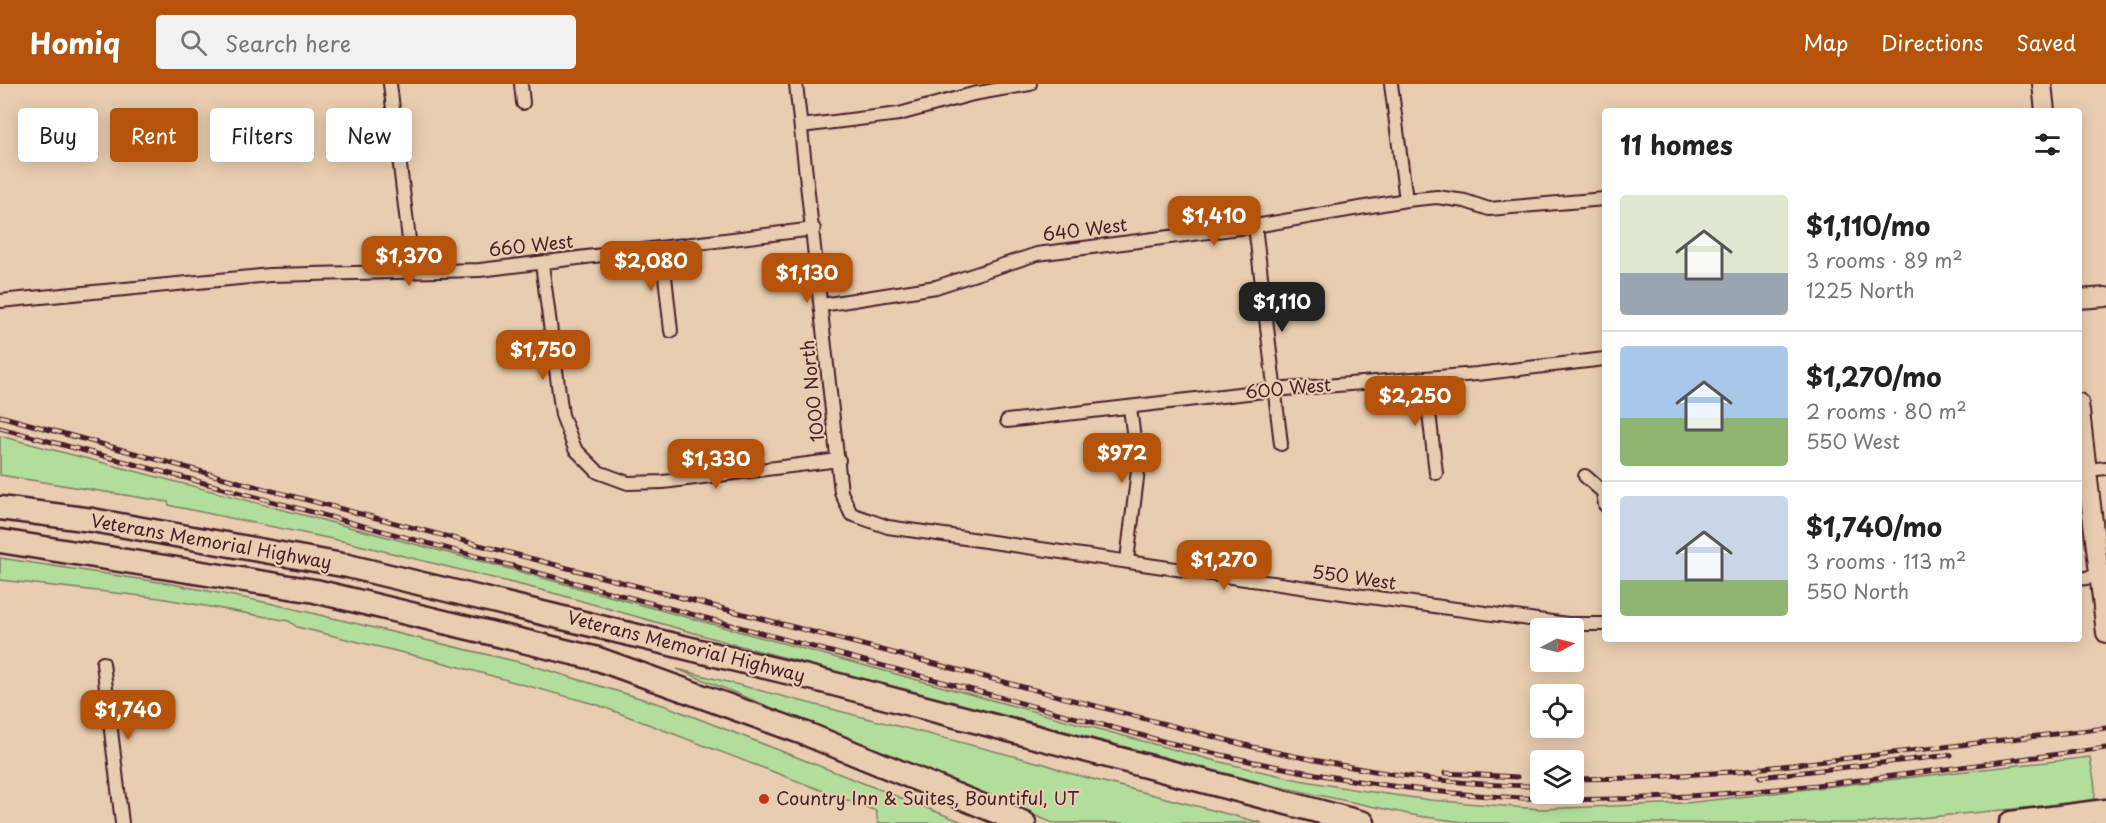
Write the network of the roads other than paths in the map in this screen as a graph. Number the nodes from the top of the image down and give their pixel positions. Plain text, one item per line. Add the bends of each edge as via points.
1 (390, 84) edge
2 (521, 84) edge
3 (796, 84) edge
4 (1030, 84) edge
5 (1391, 84) edge
6 (2042, 84) edge
7 (1004, 86) edge
8 (523, 103) dead end
9 (2045, 108) edge
10 (801, 126) junction
11 (1602, 199) edge
12 (1406, 200) junction
13 (1255, 226) junction
14 (814, 229) junction
15 (662, 249) junction
16 (542, 264) junction
17 (413, 272) junction
18 (2106, 297) edge
19 (2082, 299) edge
20 (0, 301) edge
21 (822, 305) junction
22 (671, 332) dead end
23 (1602, 359) edge
24 (1425, 378) junction
25 (1274, 390) junction
26 (1130, 408) junction
27 (1007, 421) dead end
28 (2082, 428) edge
29 (1281, 444) dead end
30 (839, 460) junction
31 (2106, 468) edge
32 (2087, 470) junction
33 (1436, 473) dead end
34 (1585, 476) dead end
35 (1602, 491) edge
36 (0, 508) edge
37 (851, 514) joint
38 (0, 541) edge
39 (1128, 560) junction
40 (2099, 576) junction
41 (2082, 579) edge
42 (1602, 624) edge
43 (2106, 633) edge
44 (103, 663) dead end
45 (2098, 812) edge
46 (122, 823) edge
47 (1024, 823) edge
48 (1363, 823) edge
49 (2011, 823) edge

1 - 17 street
2 - 8 street
3 - 10 street, 1000 North
4 - 7 street
5 - 12 street
6 - 9 street
7 - 10 street via 899,114
10 - 14 street, 1000 North
11 - 12 street, 640 West via 1489,209 1437,197
12 - 13 street, 640 West
13 - 21 street, 640 West via 1037,254 936,287
13 - 25 street
14 - 15 street, 660 West
14 - 21 street, 1000 North
15 - 16 street, 660 West
15 - 22 street
16 - 17 street, 660 West
16 - 30 street via 562,415 575,448 598,472 628,483 663,482
17 - 20 street, 660 West via 260,276
18 - 19 street
21 - 30 street, 1000 North
23 - 24 street, 600 West
24 - 25 street, 600 West
24 - 33 street
25 - 26 street, 600 West
25 - 29 street
26 - 27 street, 600 West
26 - 39 street via 1138,470
28 - 32 street
30 - 37 street, 1000 North via 841,492
31 - 32 street
32 - 40 street
34 - 35 street
36 - 48 highway, Veterans Memorial Highway via 92,520 348,566 822,680
37 - 39 street, 550 West via 888,527
38 - 47 highway, Veterans Memorial Highway via 315,591 598,659 809,735
39 - 42 street, 550 West via 1420,605 1568,624
40 - 41 street
40 - 43 street
44 - 46 street
45 - 49 highway

